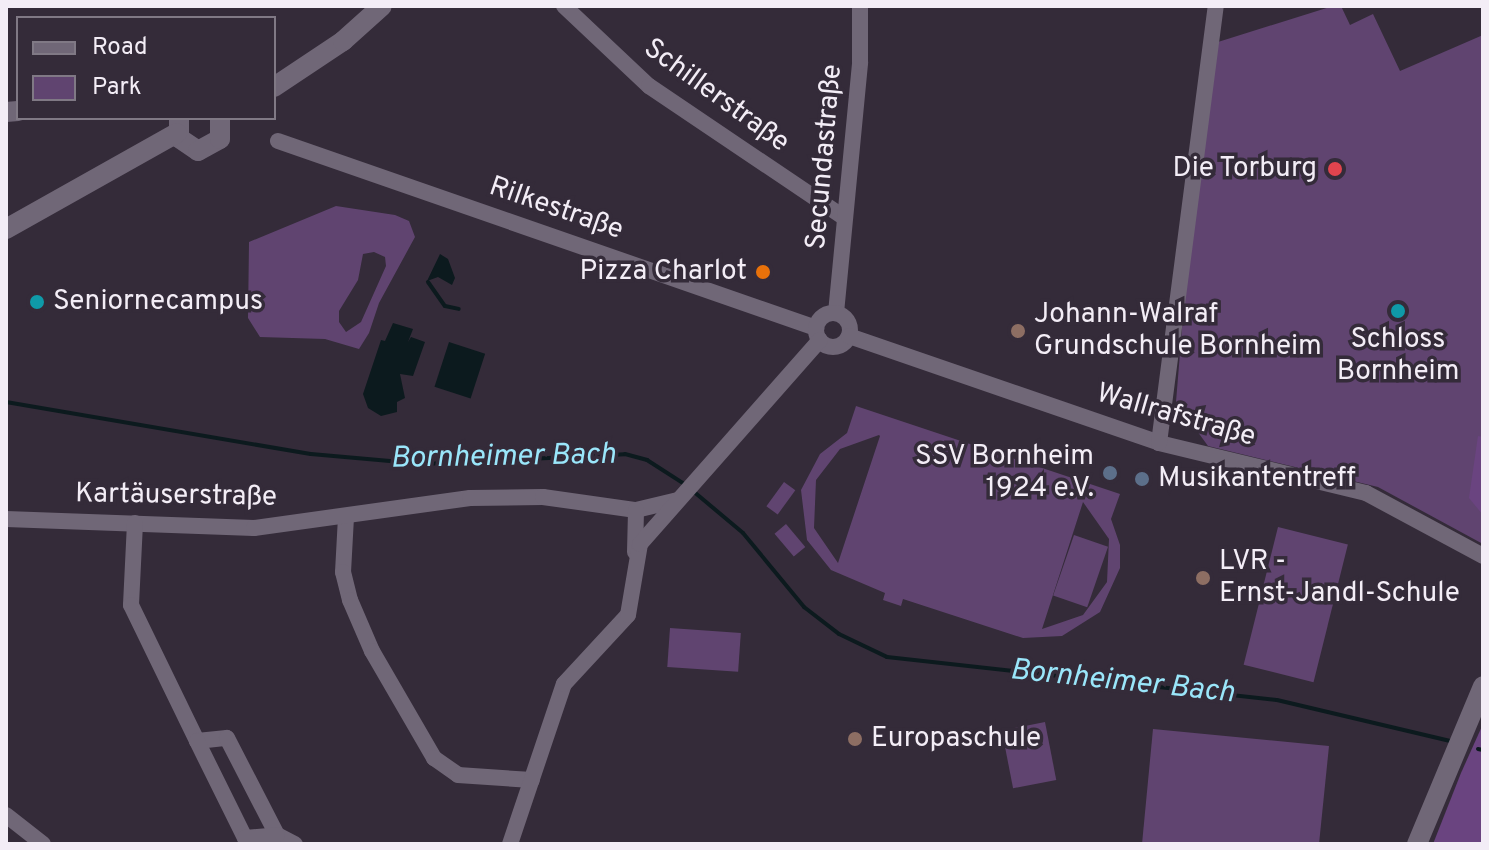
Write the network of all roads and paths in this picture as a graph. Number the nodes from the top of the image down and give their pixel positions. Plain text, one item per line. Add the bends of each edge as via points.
1 (382, 6) edge
2 (564, 6) edge
3 (860, 6) edge
4 (1216, 6) edge
5 (276, 86) edge
6 (225, 120) edge
7 (181, 132) edge
8 (278, 141) dead end
9 (845, 218) junction
10 (6, 229) edge
11 (836, 313) junction
12 (818, 334) junction
13 (849, 336) junction
14 (1159, 443) junction
15 (679, 499) junction
16 (636, 510) junction
17 (346, 517) junction
18 (6, 519) edge
19 (135, 523) junction
20 (634, 555) junction
21 (1483, 556) edge
22 (1483, 686) edge
23 (197, 741) junction
24 (532, 780) junction
25 (6, 815) edge
26 (277, 835) junction
27 (43, 844) edge
28 (295, 844) edge
29 (510, 844) edge
30 (1417, 844) edge

1 - 5 street via 343,41
2 - 9 street, Schillerstraße via 649,86
3 - 9 street, Secundastraße
4 - 14 street
6 - 7 street via 220,139 211,148
7 - 10 street
8 - 12 street, Rilkestraße
9 - 11 street, Secundastraße
11 - 12 street via 821,318
11 - 13 street via 848,322
12 - 13 street via 835,346
12 - 15 street
13 - 14 street, Wallrafstraße
14 - 21 street, Wallrafstraße via 1366,493
15 - 16 street, Kartäuserstraße
15 - 20 street
16 - 17 street, Kartäuserstraße via 543,497 470,498
16 - 20 street
17 - 19 street, Kartäuserstraße via 254,528
17 - 24 street via 343,572 350,600 372,651 434,758 458,775
18 - 19 street, Kartäuserstraße
19 - 23 street via 131,605
20 - 24 street via 628,615 571,670
22 - 30 street
23 - 26 street via 227,738
23 - 26 street via 245,838
24 - 29 street
25 - 27 street
26 - 28 street

